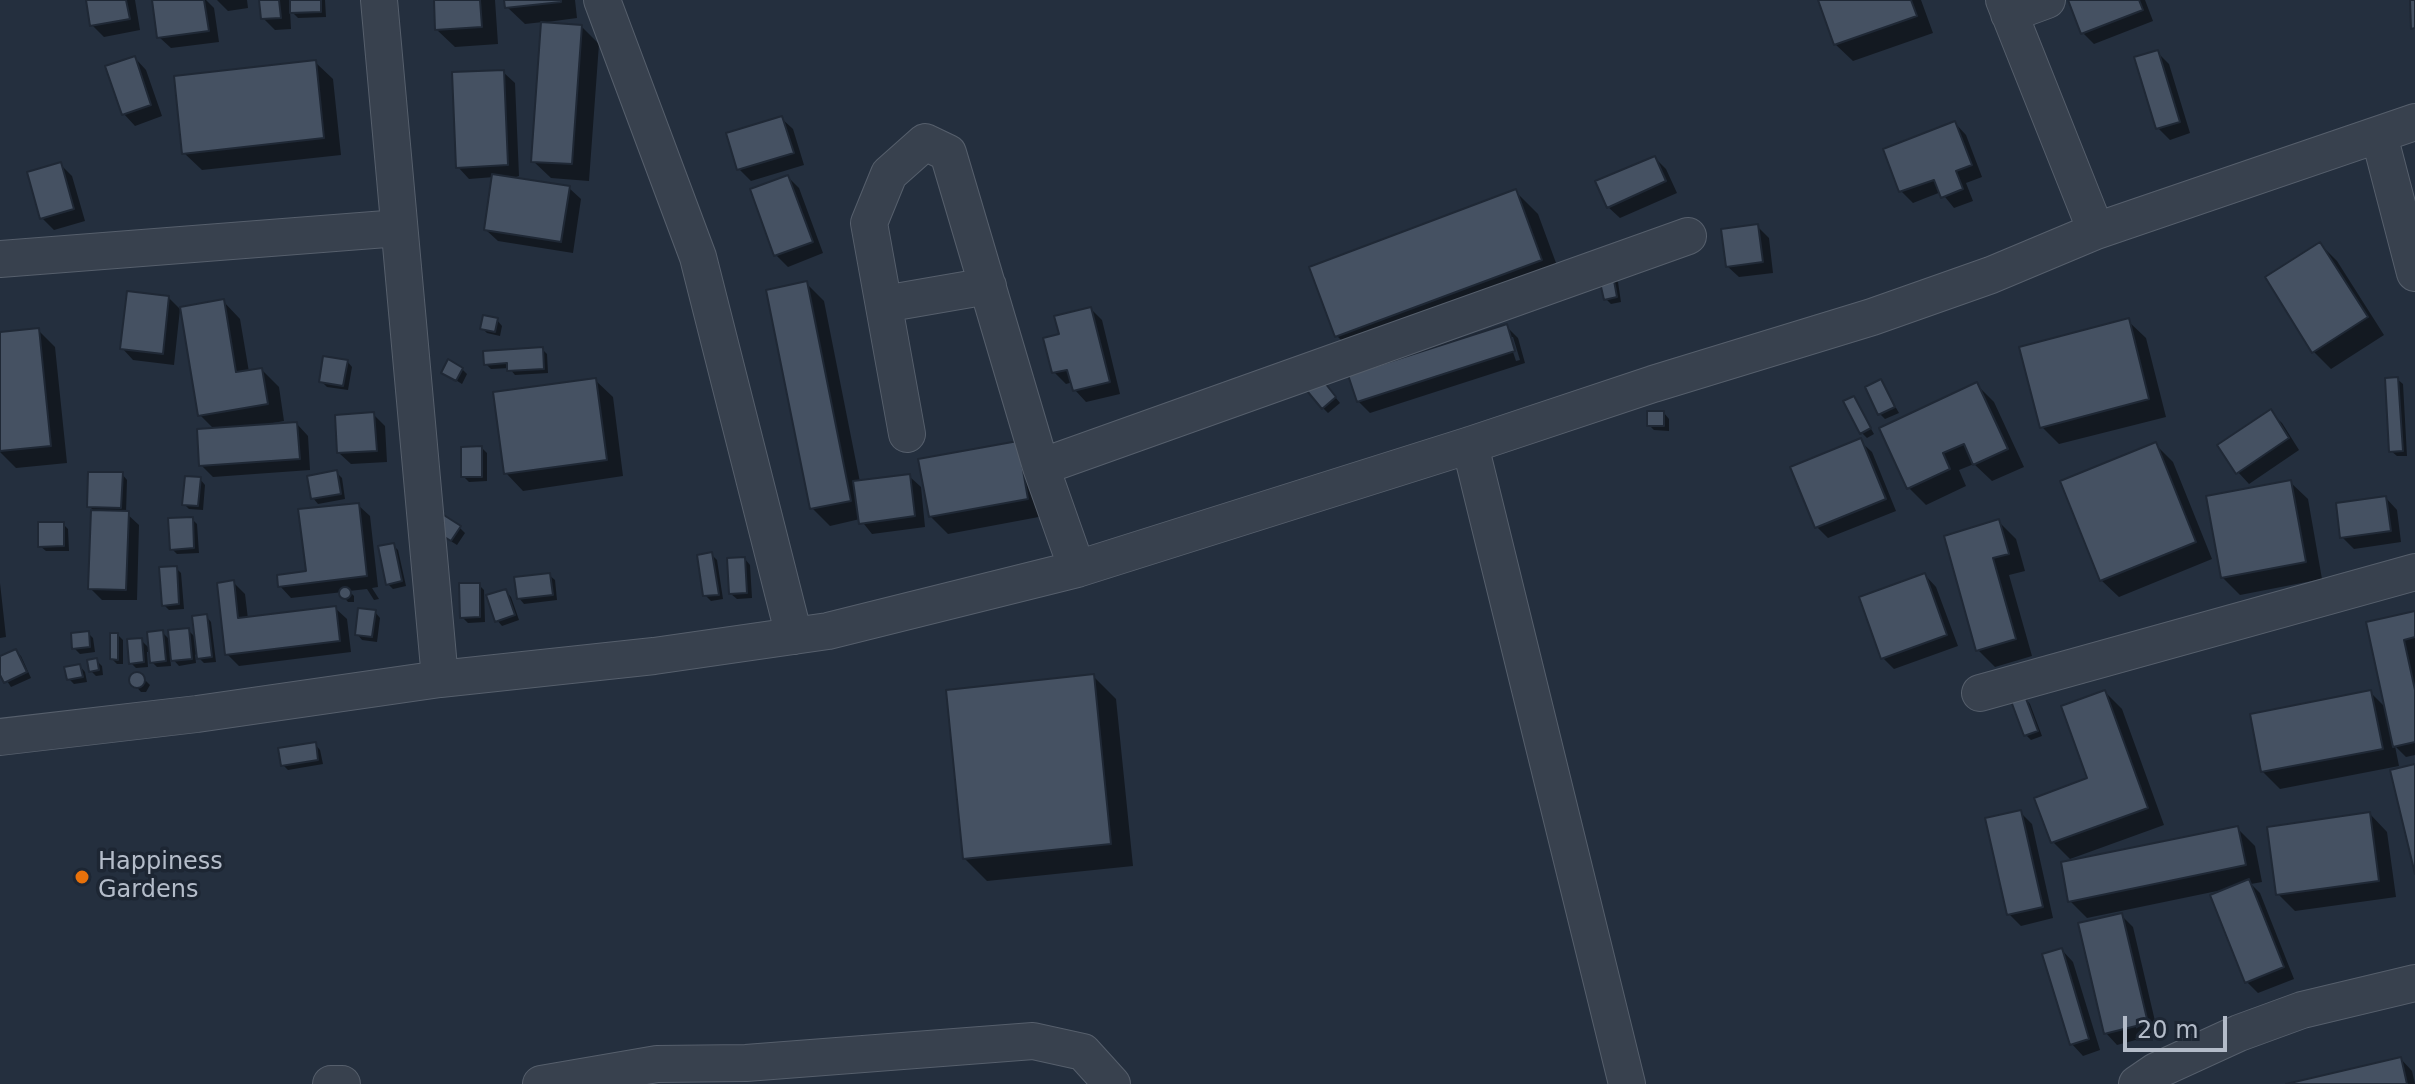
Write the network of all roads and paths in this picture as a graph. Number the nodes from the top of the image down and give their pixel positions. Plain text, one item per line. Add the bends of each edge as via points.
1 (379, 0) edge
2 (602, 0) edge
3 (2047, 0) edge
4 (2007, 7) edge
5 (2415, 122) edge
6 (2379, 135) junction
7 (399, 228) junction
8 (2096, 231) junction
9 (1688, 236) dead end
10 (0, 259) edge
11 (2415, 273) edge
12 (988, 286) junction
13 (884, 304) junction
14 (907, 434) dead end
15 (1470, 445) junction
16 (1041, 467) junction
17 (1077, 569) junction
18 (2415, 572) edge
19 (794, 636) junction
20 (440, 679) junction
21 (1980, 693) dead end
22 (0, 737) edge
23 (2415, 983) edge
24 (331, 1084) edge
25 (342, 1084) edge
26 (541, 1084) edge
27 (1112, 1084) edge
28 (1627, 1084) edge
29 (2137, 1084) edge

1 - 7 street
2 - 19 street via 698,257
3 - 4 street
4 - 8 street
5 - 6 street
6 - 8 street
6 - 11 street
7 - 10 street
7 - 20 street
8 - 15 street via 1872,317
9 - 16 street
12 - 13 street
12 - 13 street via 948,153 925,142 889,174 869,223
12 - 16 street
13 - 14 street
15 - 17 street
15 - 28 street
16 - 17 street
17 - 19 street
18 - 21 street
19 - 20 street
20 - 22 street
23 - 29 street via 2302,1010 2252,1028
24 - 25 street
26 - 27 street via 657,1064 746,1063 1033,1041 1083,1052

